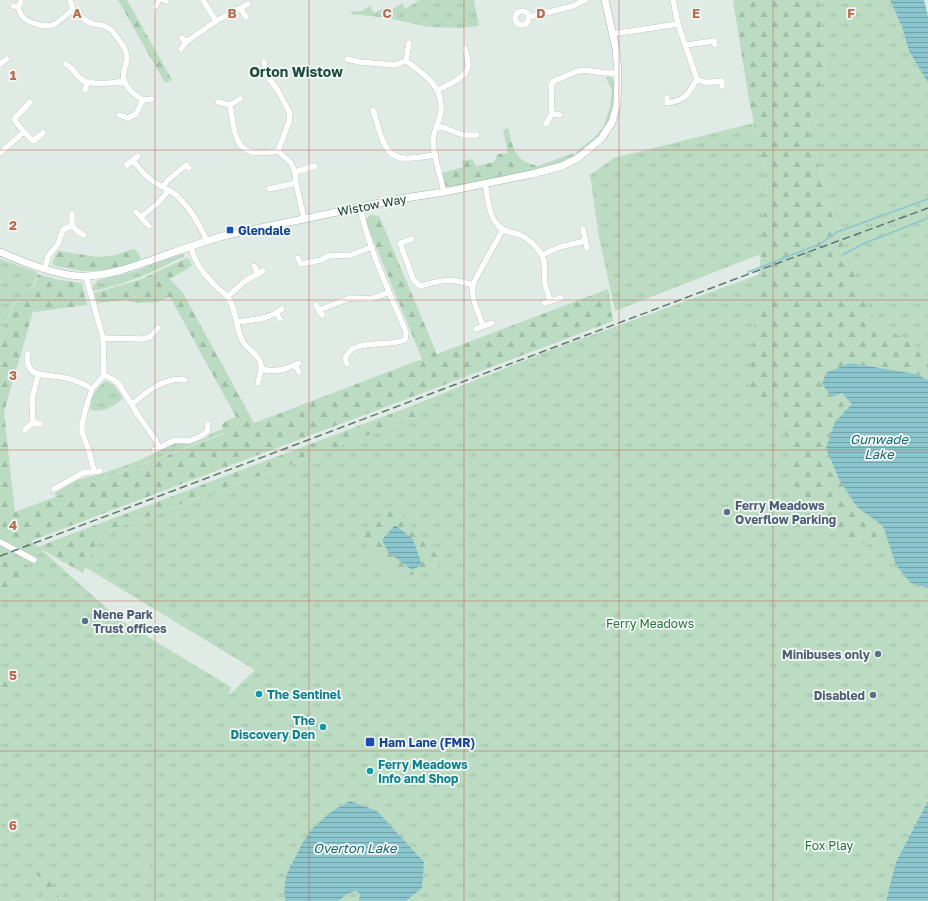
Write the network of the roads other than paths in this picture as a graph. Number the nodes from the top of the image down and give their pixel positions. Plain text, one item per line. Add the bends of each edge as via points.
1 (70, 0) edge
2 (159, 0) edge
3 (203, 0) edge
4 (585, 0) edge
5 (605, 0) edge
6 (673, 0) edge
7 (248, 4) dead end
8 (18, 5) dead end
9 (155, 7) dead end
10 (241, 8) junction
11 (73, 10) junction
12 (246, 17) dead end
13 (529, 17) dead end
14 (216, 22) junction
15 (678, 24) junction
16 (612, 34) junction
17 (714, 41) dead end
18 (409, 44) dead end
19 (686, 44) junction
20 (465, 48) dead end
21 (181, 49) dead end
22 (7, 59) dead end
23 (347, 60) dead end
24 (406, 61) junction
25 (264, 62) dead end
26 (0, 64) edge
27 (66, 64) dead end
28 (618, 73) junction
29 (697, 79) junction
30 (124, 81) junction
31 (722, 82) dead end
32 (87, 83) junction
33 (85, 90) dead end
34 (438, 90) junction
35 (667, 98) dead end
36 (240, 99) dead end
37 (143, 100) junction
38 (152, 100) dead end
39 (30, 102) dead end
40 (218, 102) dead end
41 (230, 105) junction
42 (373, 110) dead end
43 (552, 114) junction
44 (119, 115) dead end
45 (560, 115) dead end
46 (546, 124) dead end
47 (437, 126) junction
48 (24, 132) junction
49 (43, 133) dead end
50 (477, 135) dead end
51 (278, 151) junction
52 (0, 153) edge
53 (436, 155) junction
54 (127, 165) dead end
55 (316, 166) dead end
56 (189, 168) dead end
57 (295, 172) junction
58 (296, 183) junction
59 (485, 183) junction
60 (163, 187) junction
61 (269, 189) dead end
62 (169, 190) junction
63 (444, 192) junction
64 (360, 207) junction
65 (136, 212) dead end
66 (72, 213) dead end
67 (141, 217) junction
68 (304, 219) junction
69 (72, 225) junction
70 (149, 226) dead end
71 (584, 229) dead end
72 (502, 231) junction
73 (84, 235) dead end
74 (412, 239) dead end
75 (207, 240) junction
76 (585, 241) junction
77 (191, 247) junction
78 (372, 247) junction
79 (587, 248) dead end
80 (0, 252) edge
81 (542, 255) junction
82 (301, 264) dead end
83 (254, 266) dead end
84 (45, 268) junction
85 (86, 277) junction
86 (473, 285) junction
87 (389, 292) junction
88 (227, 297) junction
89 (561, 298) dead end
90 (550, 301) junction
91 (544, 303) dead end
92 (282, 309) dead end
93 (319, 310) dead end
94 (276, 313) junction
95 (280, 319) dead end
96 (237, 322) junction
97 (492, 323) dead end
98 (483, 326) junction
99 (158, 328) dead end
100 (476, 329) dead end
101 (103, 338) junction
102 (28, 354) dead end
103 (344, 360) dead end
104 (261, 370) junction
105 (299, 372) dead end
106 (38, 375) junction
107 (104, 375) junction
108 (185, 380) dead end
109 (258, 382) dead end
110 (92, 389) junction
111 (132, 404) junction
112 (33, 422) junction
113 (40, 424) dead end
114 (208, 424) dead end
115 (25, 430) dead end
116 (94, 471) junction
117 (100, 471) dead end
118 (54, 489) dead end
119 (0, 542) edge
120 (34, 560) dead end

1 - 11 street
2 - 9 street
3 - 14 street
4 - 13 street via 573,6
5 - 16 street, Wistow Way
6 - 15 street
7 - 10 street
8 - 11 street via 22,16 41,26 55,24
10 - 12 street
10 - 14 street
11 - 30 street via 84,19 105,25 112,30 127,57
14 - 21 street via 184,40
15 - 16 street
15 - 19 street
16 - 28 street, Wistow Way
17 - 19 street
18 - 24 street
19 - 29 street
20 - 34 street via 468,67 459,79
22 - 26 street
23 - 24 street via 395,65
24 - 34 street via 428,76
25 - 51 street via 268,77 290,113
27 - 32 street via 74,66 81,79
28 - 43 street via 584,70 554,81 551,85
28 - 59 street, Wistow Way via 617,105 612,122 594,146 562,166
29 - 31 street via 709,83
29 - 35 street via 688,94 678,102 667,103
30 - 32 street
30 - 37 street via 135,95
32 - 33 street
34 - 47 street via 441,111
36 - 41 street
37 - 38 street
37 - 44 street via 136,114 128,118
39 - 48 street via 15,118
40 - 41 street
41 - 51 street via 236,138 243,148 252,153
42 - 53 street via 383,141 388,151 396,157
43 - 45 street
43 - 46 street
47 - 50 street via 463,135
47 - 53 street via 433,140
48 - 49 street via 33,143
48 - 52 street
51 - 57 street via 291,163
53 - 63 street
54 - 60 street via 136,158 143,173
55 - 57 street
56 - 60 street via 186,165
57 - 58 street
58 - 61 street
58 - 68 street
59 - 63 street, Wistow Way
59 - 72 street via 491,211
60 - 62 street
62 - 67 street
62 - 75 street via 179,197 198,221
63 - 64 street, Wistow Way
64 - 68 street, Wistow Way
64 - 78 street
65 - 67 street
66 - 69 street
67 - 70 street
68 - 75 street, Wistow Way
69 - 73 street
69 - 84 street via 61,233 58,244 48,256
71 - 76 street
72 - 81 street via 518,234 529,240
72 - 86 street
74 - 86 street via 400,243 413,279 420,286 442,280
75 - 77 street, Wistow Way
76 - 79 street
76 - 81 street via 560,247
77 - 85 street, Wistow Way via 125,270
77 - 88 street via 196,263
78 - 82 street via 350,255 328,256
78 - 87 street
80 - 84 street, Wistow Way
81 - 90 street via 546,267 545,284
83 - 88 street via 260,272 245,280
84 - 85 street, Wistow Way via 67,275
85 - 101 street
86 - 98 street via 474,301
87 - 93 street via 377,298 350,298
87 - 103 street via 406,332 405,340 398,343 365,344 351,349
88 - 96 street
89 - 90 street
90 - 91 street
92 - 94 street
94 - 95 street
94 - 96 street
96 - 104 street via 242,341 257,357
97 - 98 street
98 - 100 street
99 - 101 street via 150,337 142,339
101 - 107 street
102 - 106 street via 28,365
104 - 105 street via 271,372 297,364
104 - 109 street
106 - 110 street via 60,376
106 - 112 street via 32,399
107 - 110 street
107 - 111 street via 119,384
108 - 111 street via 159,384
110 - 116 street via 82,432
111 - 114 street via 156,449 175,440 189,441 198,437 207,432
112 - 113 street
112 - 115 street
116 - 117 street
116 - 118 street via 83,473
119 - 120 street

